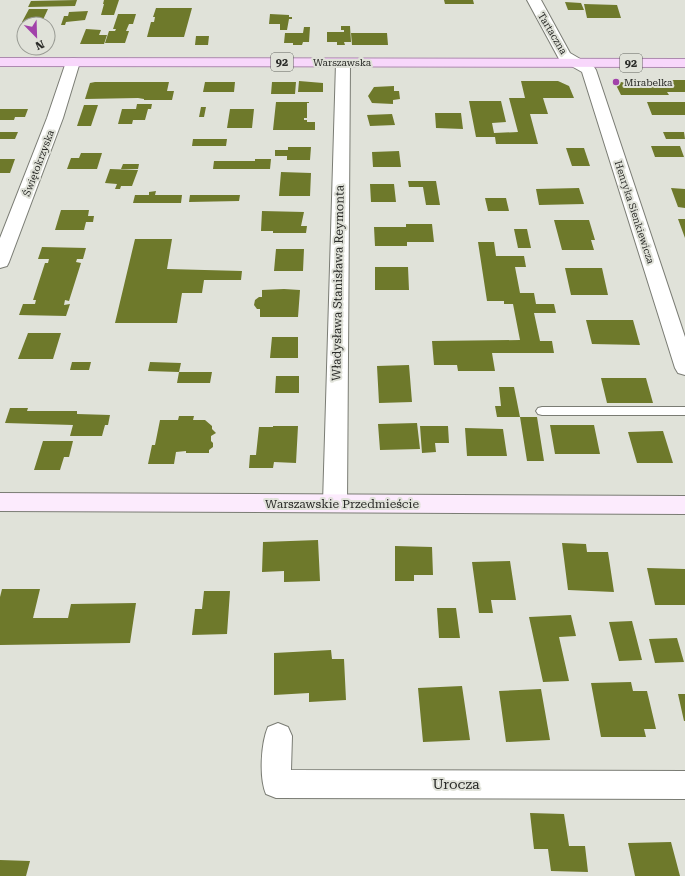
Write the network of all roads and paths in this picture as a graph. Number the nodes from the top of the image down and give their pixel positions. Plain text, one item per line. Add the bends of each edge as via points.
1 (534, 0) edge
2 (0, 62) edge
3 (73, 62) junction
4 (343, 63) junction
5 (576, 63) junction
6 (685, 63) edge
7 (6, 234) edge
8 (0, 262) edge
9 (685, 368) edge
10 (542, 411) dead end
11 (685, 411) edge
12 (0, 502) edge
13 (335, 503) junction
14 (685, 505) edge
15 (278, 736) dead end
16 (685, 784) edge

1 - 5 street, Tartaczna via 564,56
2 - 3 main road, Warszawska / 92
3 - 4 main road, Warszawska / 92
3 - 7 street, Świętokrzyska via 55,118
4 - 5 main road, Warszawska / 92
4 - 13 street, Władysława Stanisława Reymonta
5 - 6 main road, Warszawska / 92
5 - 9 street, Henryka Sienkiewicza via 589,70
7 - 8 street, Świętokrzyska
10 - 11 lane
12 - 13 street, Warszawskie Przedmieście
13 - 14 street, Warszawskie Przedmieście
15 - 16 street, Urocza via 276,784

